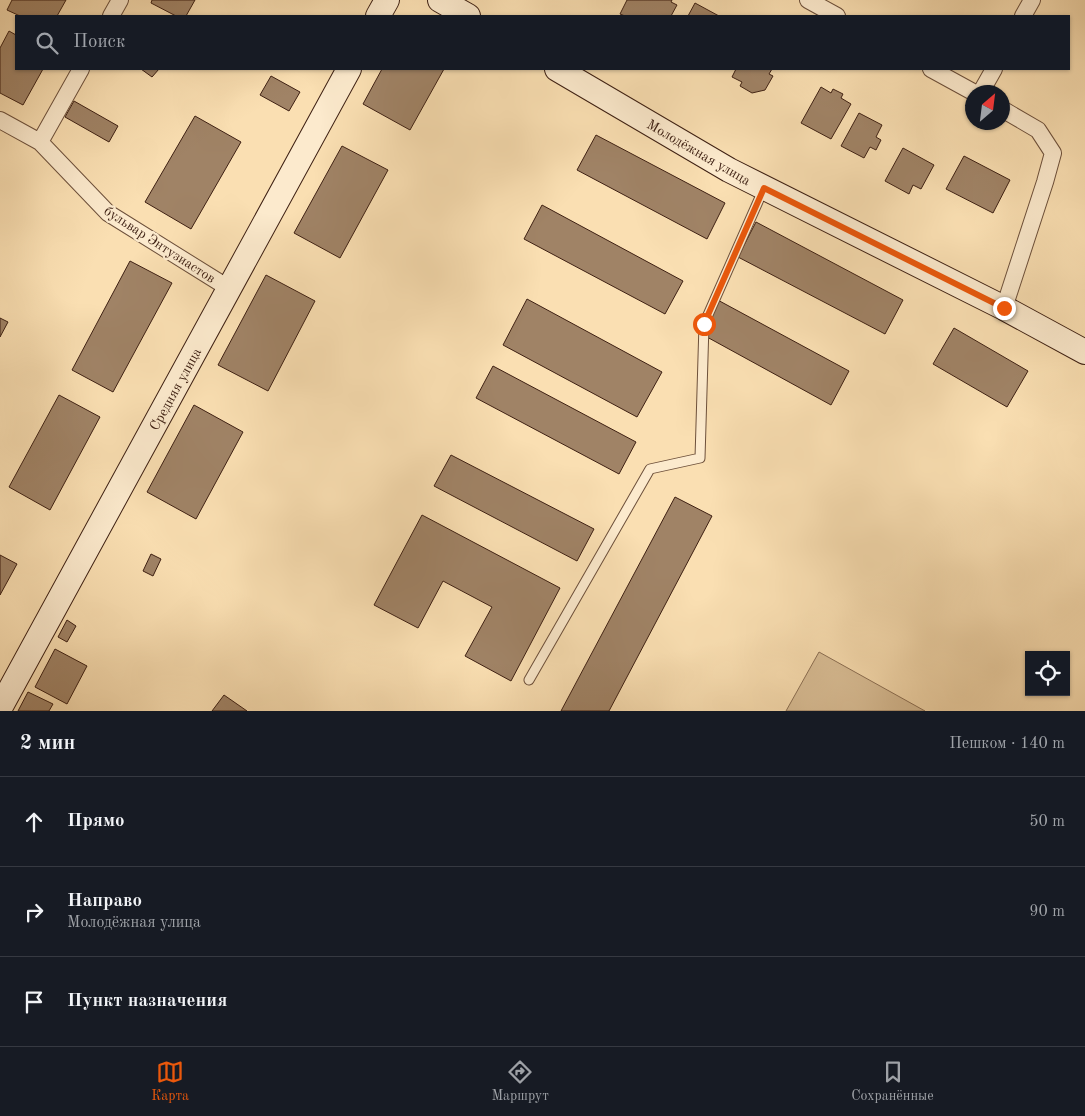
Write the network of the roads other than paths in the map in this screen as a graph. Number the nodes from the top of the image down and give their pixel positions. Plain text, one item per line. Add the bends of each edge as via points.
1 (120, 0) edge
2 (387, 0) edge
3 (440, 0) edge
4 (808, 0) edge
5 (1032, 0) edge
6 (112, 15) edge
7 (379, 15) edge
8 (466, 15) edge
9 (835, 15) edge
10 (1024, 15) edge
11 (81, 70) edge
12 (349, 70) edge
13 (559, 70) edge
14 (932, 70) edge
15 (993, 70) edge
16 (985, 85) edge
17 (965, 88) edge
18 (1010, 114) edge
19 (0, 120) edge
20 (40, 142) junction
21 (764, 188) junction
22 (230, 289) junction
23 (1004, 308) junction
24 (1085, 352) edge
25 (529, 680) dead end
26 (0, 708) edge

1 - 6 street
2 - 7 street
3 - 8 street
4 - 9 street
5 - 10 street
11 - 20 street
12 - 22 street, Средняя улица
13 - 21 street, Молодёжная улица
14 - 17 street
15 - 16 street
18 - 23 street via 1038,130 1053,153
19 - 20 street, бульвар Энтузиастов
20 - 22 street, бульвар Энтузиастов via 108,213
21 - 23 street, Молодёжная улица
21 - 25 lane via 704,324 700,458 650,469
22 - 26 street, Средняя улица
23 - 24 street, Молодёжная улица

